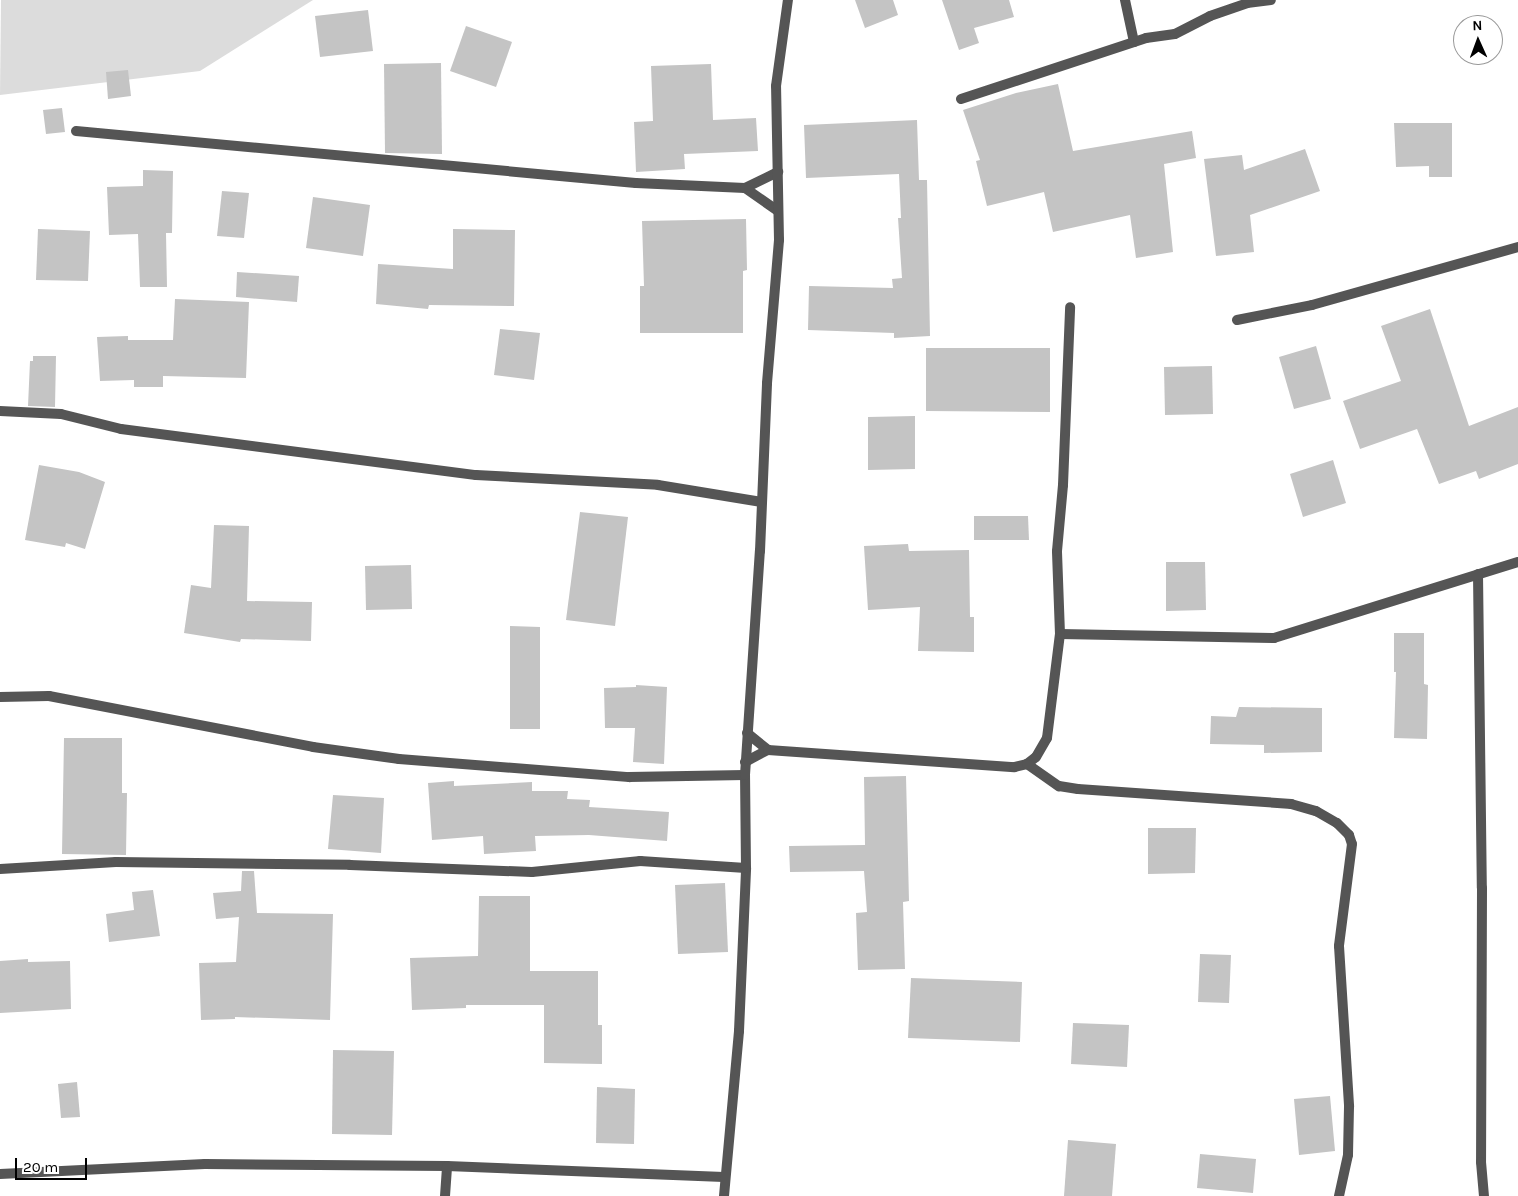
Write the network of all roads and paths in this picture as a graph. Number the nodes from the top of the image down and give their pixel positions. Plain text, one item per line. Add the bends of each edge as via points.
1 (788, 0) edge
2 (1126, 0) edge
3 (1271, 0) edge
4 (1134, 42) junction
5 (961, 99) dead end
6 (76, 131) dead end
7 (778, 172) junction
8 (745, 188) junction
9 (778, 211) junction
10 (1518, 247) edge
11 (1070, 307) dead end
12 (1237, 320) dead end
13 (0, 411) edge
14 (762, 502) junction
15 (1518, 562) edge
16 (1478, 574) junction
17 (1060, 634) junction
18 (0, 697) edge
19 (748, 733) junction
20 (768, 750) junction
21 (745, 762) junction
22 (1027, 764) junction
23 (744, 775) junction
24 (746, 868) junction
25 (0, 869) edge
26 (447, 1166) junction
27 (0, 1174) edge
28 (724, 1177) junction
29 (445, 1196) edge
30 (724, 1196) edge
31 (1339, 1196) edge
32 (1484, 1196) edge

1 - 7 street via 776,86
2 - 4 street
3 - 4 street via 1247,3 1210,16 1176,34
4 - 5 street
6 - 8 street via 636,182
7 - 8 street
7 - 9 street
8 - 9 street
9 - 14 street via 779,240 767,383
10 - 12 street via 1312,306
11 - 17 street via 1057,551
13 - 14 street via 61,414 121,429 476,475 658,485
14 - 19 street
15 - 16 street
16 - 17 street via 1274,638
16 - 32 street via 1481,1162
17 - 22 street via 1047,738 1036,757
18 - 23 street via 50,696 313,747 399,759 629,777
19 - 20 street
19 - 21 street
20 - 21 street
20 - 22 street via 1014,767
21 - 23 street
22 - 31 street via 1059,786 1291,804 1316,811 1338,823 1349,835 1352,844 1338,946 1349,1107 1348,1155
23 - 24 street
24 - 25 street via 640,861 532,872 350,865 116,862
24 - 28 street via 739,1031
26 - 27 street via 205,1164
26 - 28 street
26 - 29 street
28 - 30 street

